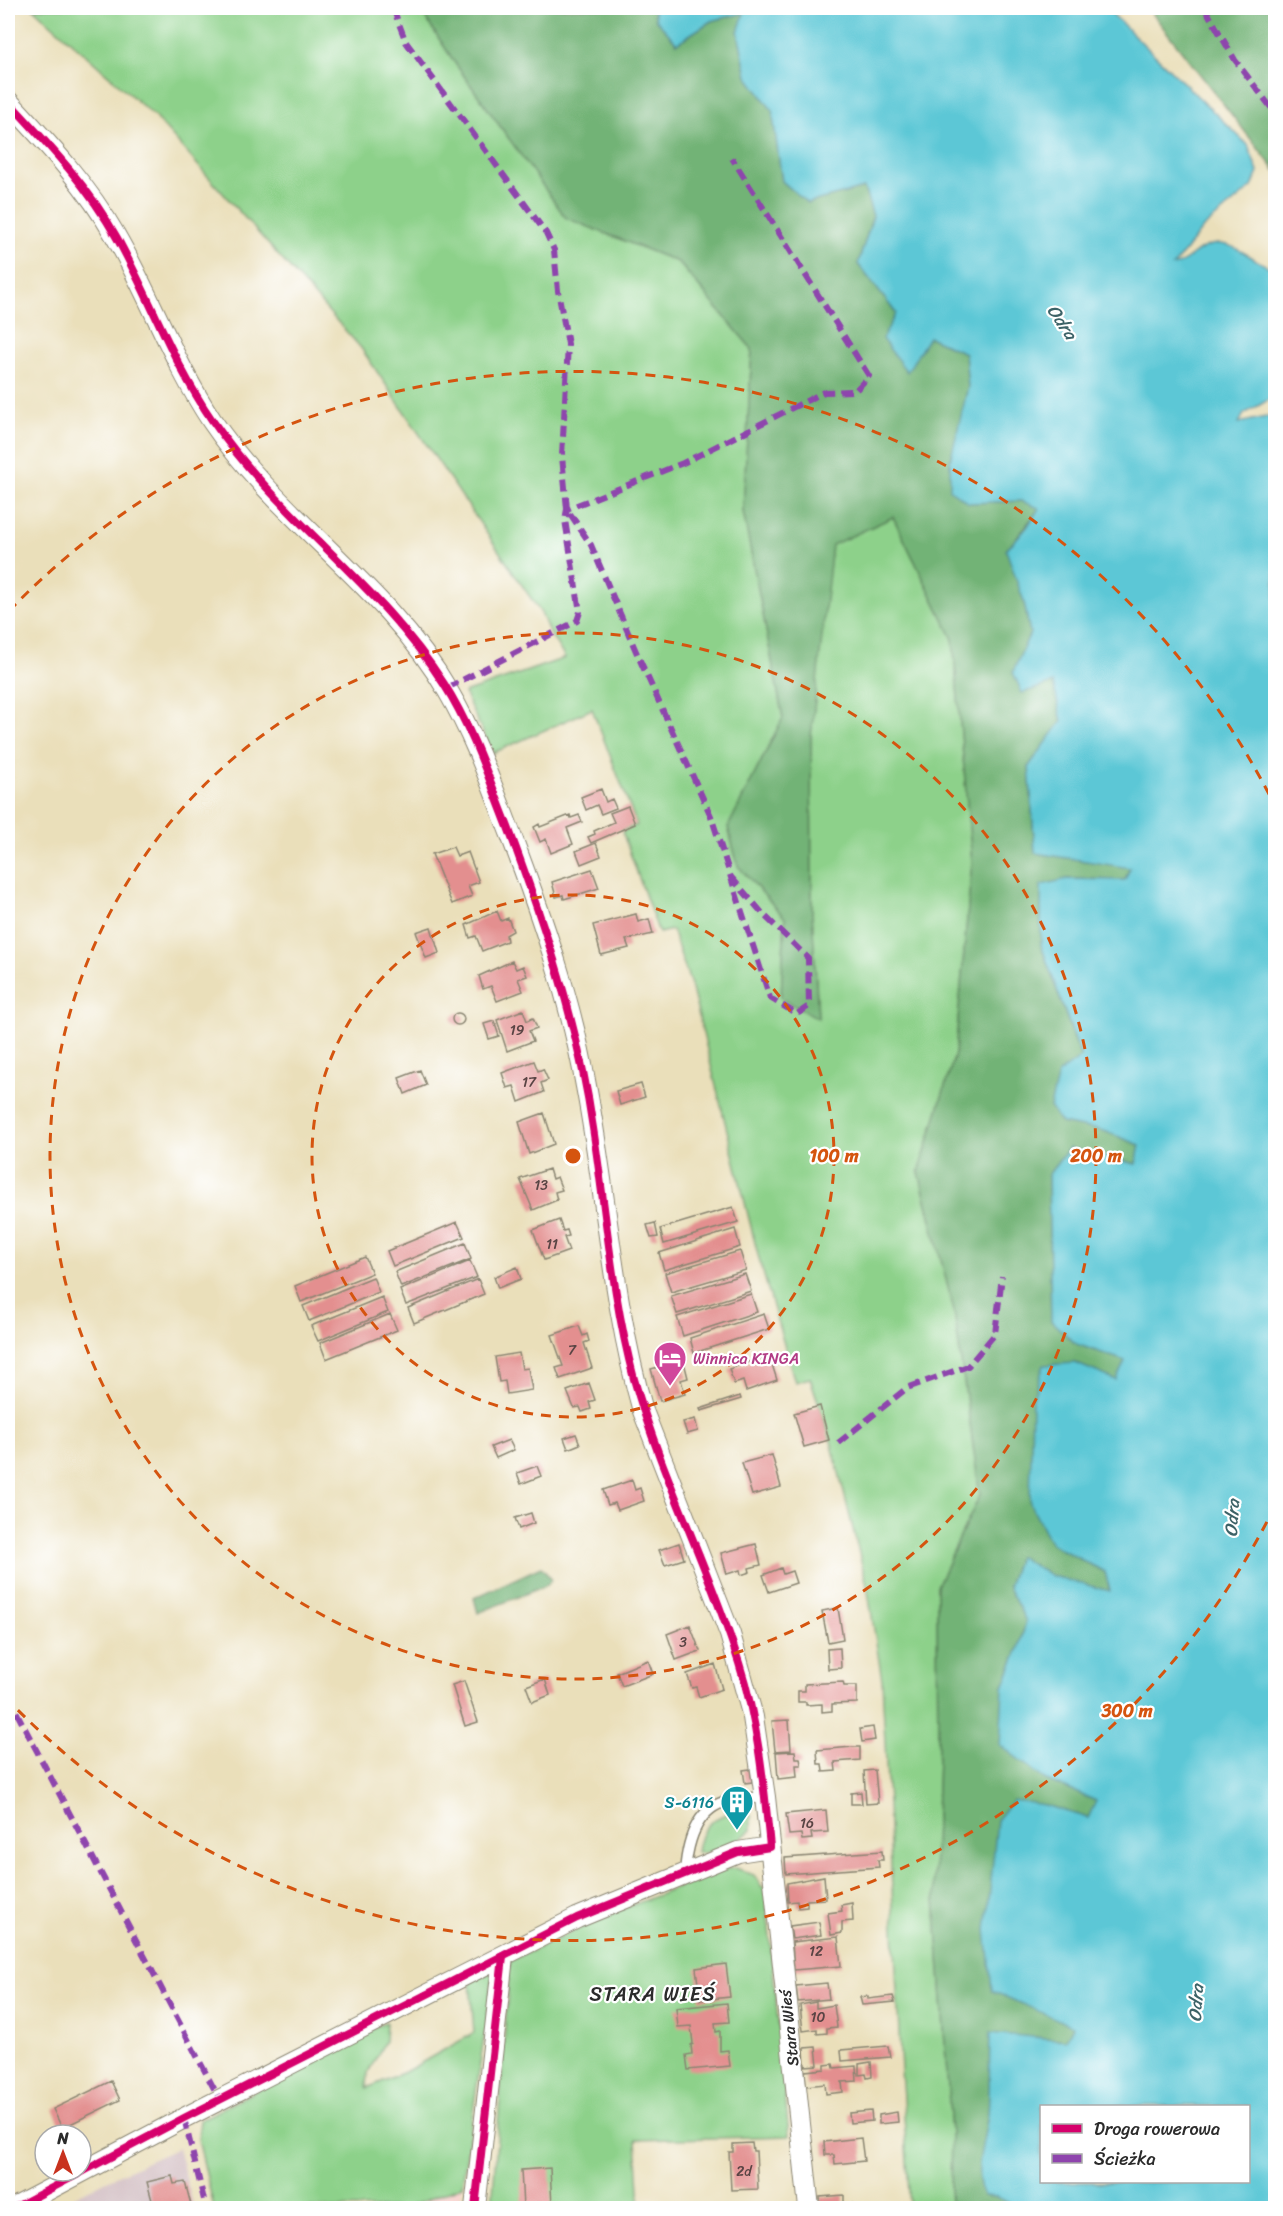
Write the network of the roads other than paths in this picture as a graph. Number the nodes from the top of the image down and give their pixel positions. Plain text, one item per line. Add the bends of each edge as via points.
1 (8, 101) edge
2 (765, 1797) junction
3 (770, 1847) junction
4 (684, 1873) junction
5 (503, 1957) junction
6 (14, 2208) edge
7 (475, 2208) edge
8 (809, 2208) edge

1 - 2 street, Stara Wieś via 93,199 117,237 191,387 215,425 274,495 423,653 467,725 531,888 570,1009 586,1086 628,1355 643,1411 741,1670 753,1717
2 - 3 street, Stara Wieś
2 - 4 lane via 726,1801 711,1809 696,1826 687,1846
3 - 4 street via 738,1852
3 - 8 street, Stara Wieś
4 - 5 street via 577,1918
5 - 6 street
5 - 7 street

